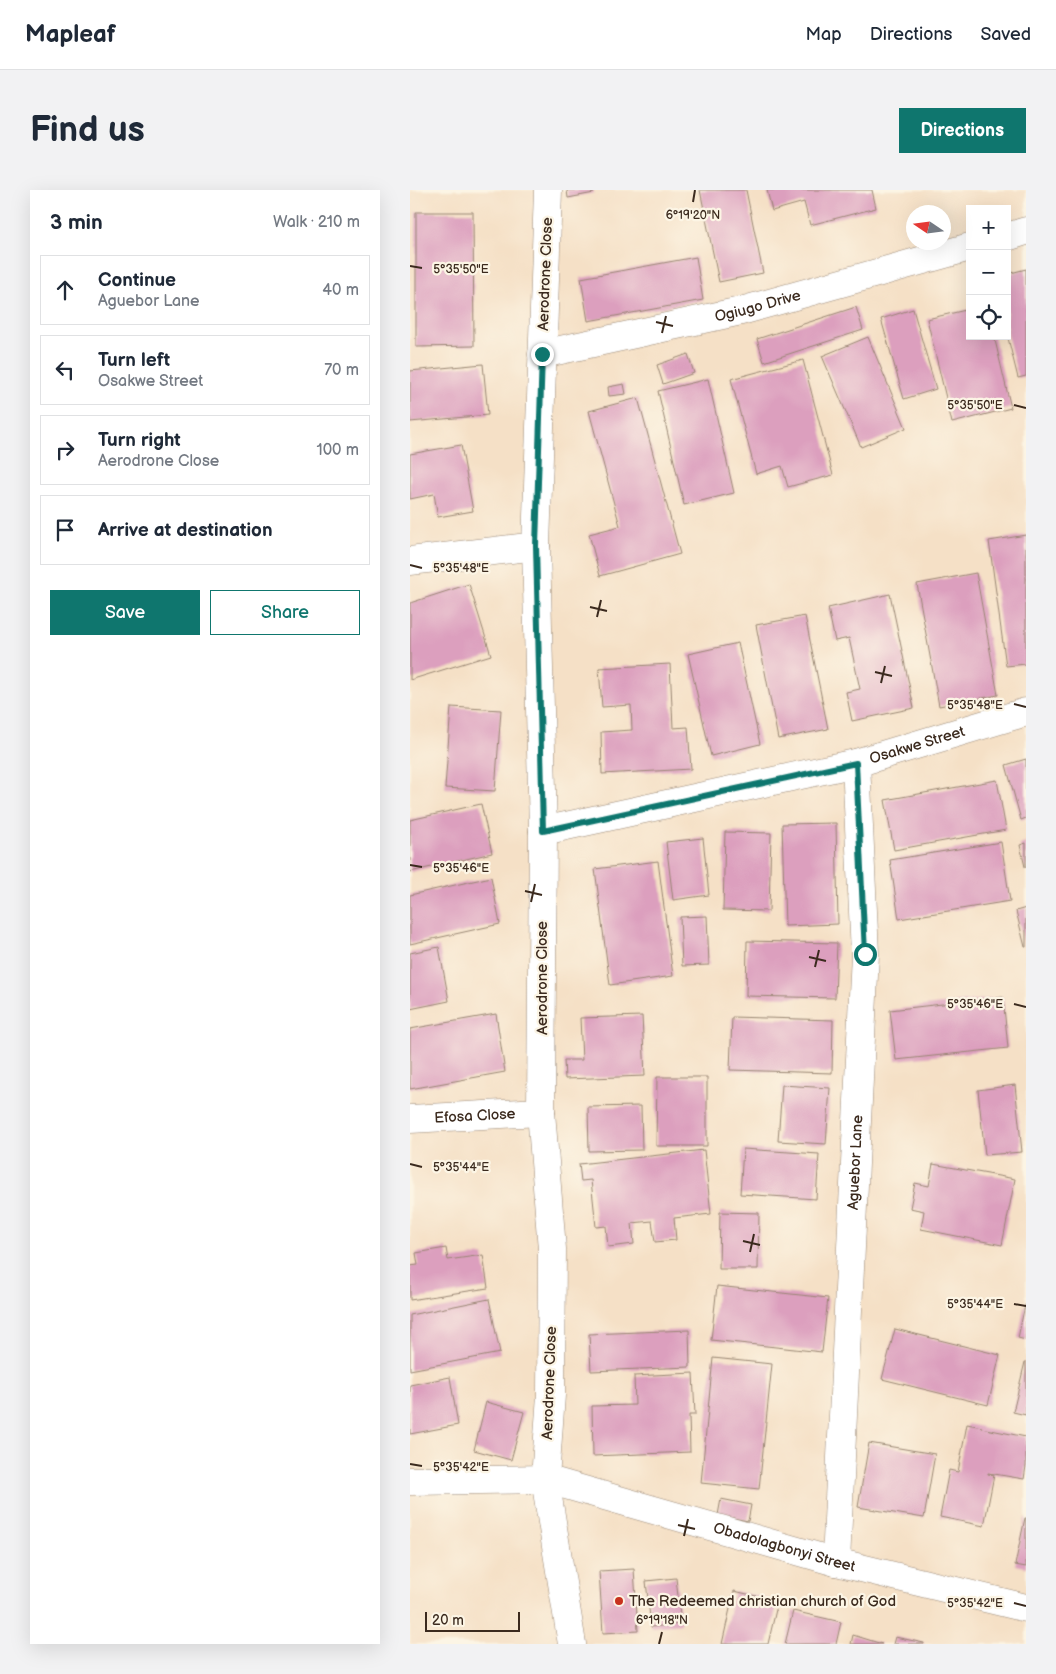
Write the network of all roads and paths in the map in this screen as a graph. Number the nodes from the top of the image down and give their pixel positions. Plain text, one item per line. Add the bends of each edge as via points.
1 (548, 190) edge
2 (1026, 231) edge
3 (1011, 235) edge
4 (966, 248) edge
5 (542, 354) junction
6 (536, 546) junction
7 (410, 561) edge
8 (1026, 712) edge
9 (856, 763) junction
10 (543, 831) junction
11 (541, 1112) junction
12 (410, 1119) edge
13 (545, 1479) junction
14 (410, 1481) edge
15 (836, 1562) junction
16 (1026, 1608) edge
17 (572, 1644) edge

1 - 5 street, Aerodrone Close
2 - 3 street
4 - 5 street, Ogiugo Drive via 741,311
5 - 6 street, Aerodrone Close
6 - 7 street
6 - 10 street, Aerodrone Close
8 - 9 street, Osakwe Street
9 - 10 street, Osakwe Street
9 - 15 street, Aguebor Lane via 865,954
10 - 11 street, Aerodrone Close
11 - 12 street, Efosa Close
11 - 13 street, Aerodrone Close via 552,1249 551,1395
13 - 14 street, Obadolagbonyi Street
13 - 15 street, Obadolagbonyi Street
13 - 17 street, Aerodrone Close
15 - 16 street, Obadolagbonyi Street

